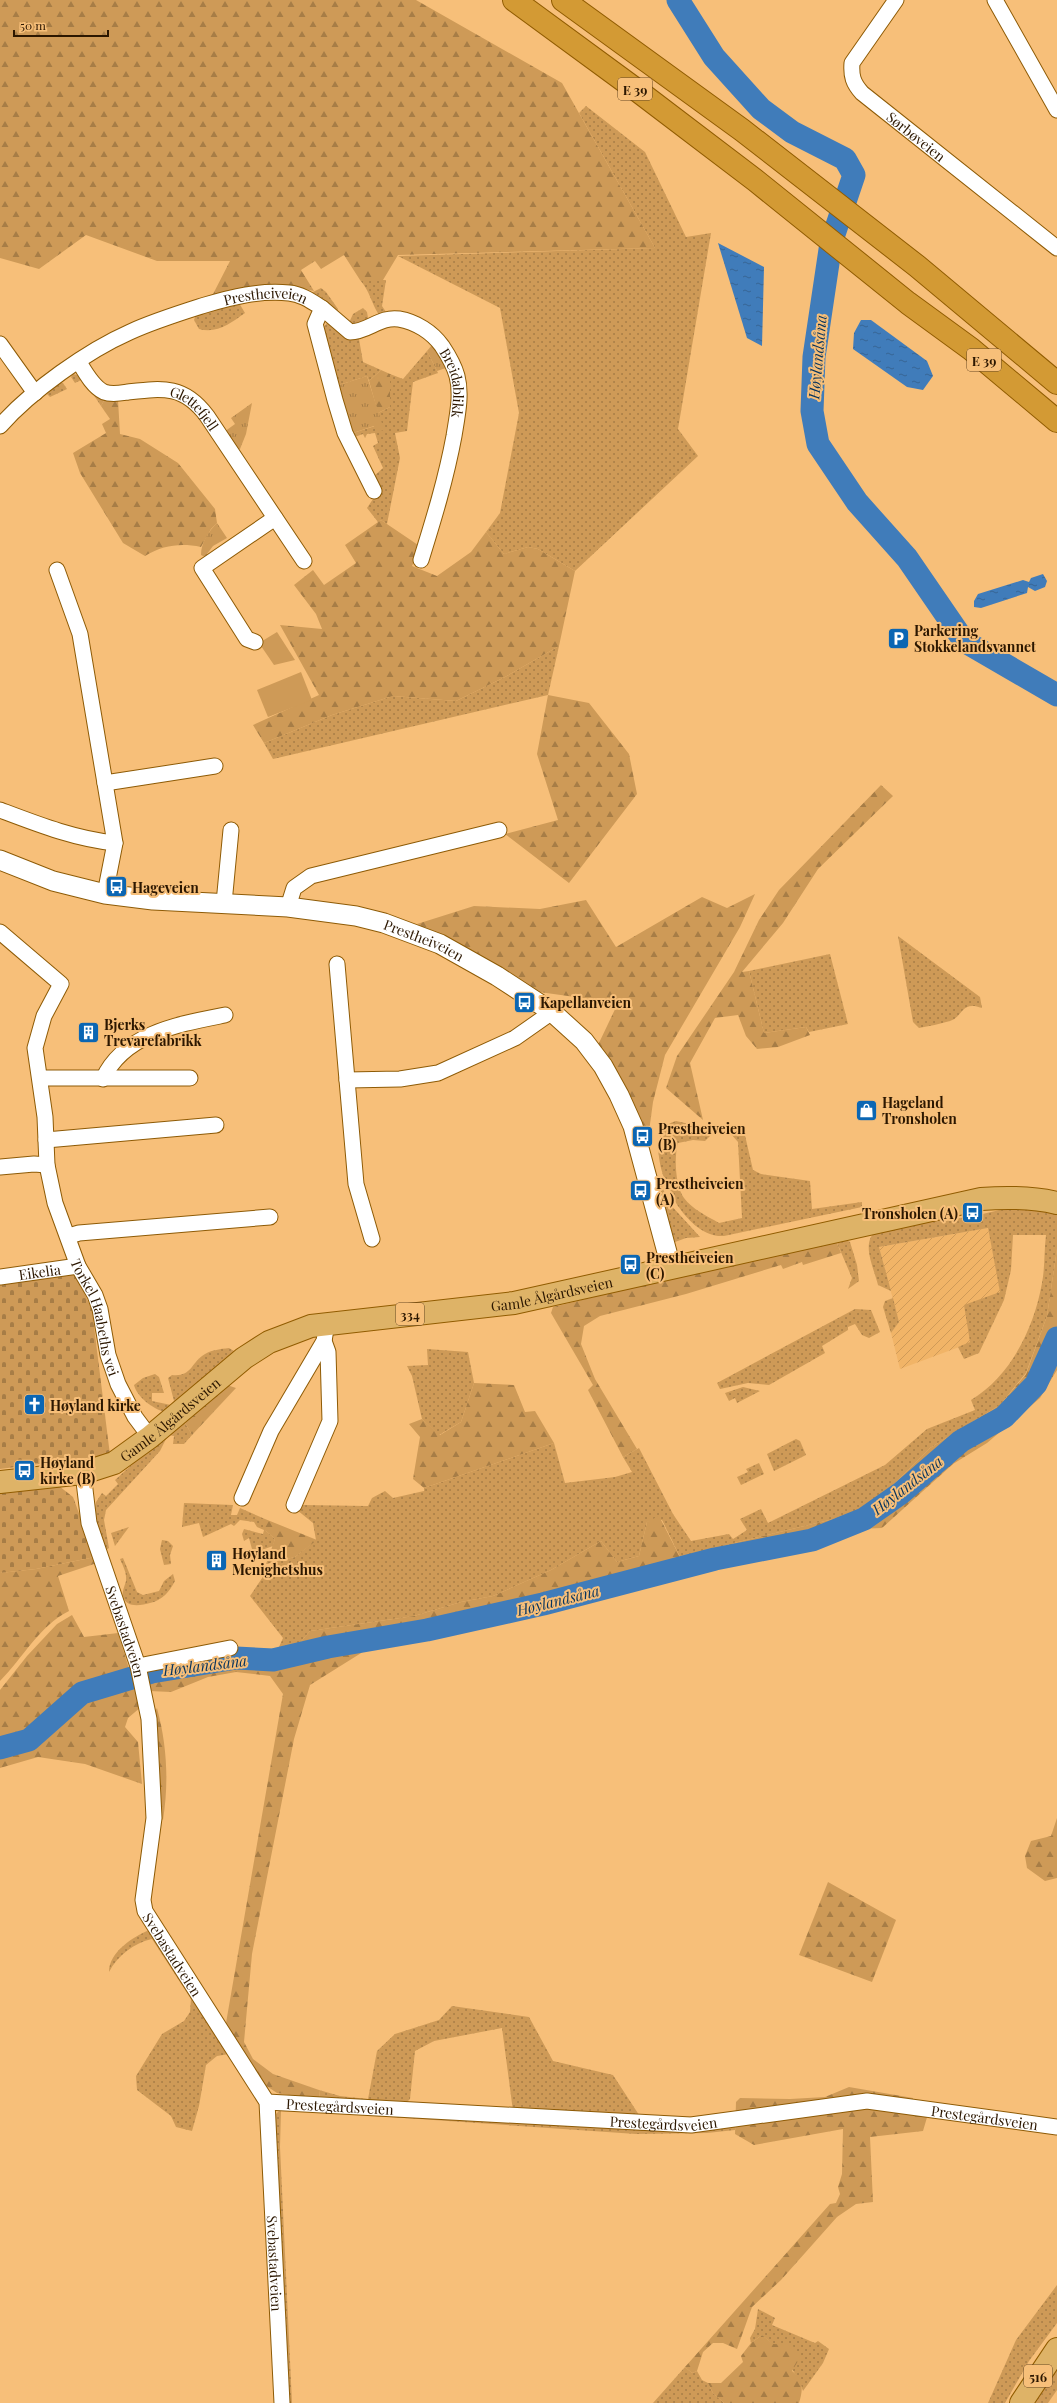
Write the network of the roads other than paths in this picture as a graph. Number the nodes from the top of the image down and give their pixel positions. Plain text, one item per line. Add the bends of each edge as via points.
1 (514, 0) edge
2 (563, 0) edge
3 (896, 0) edge
4 (995, 0) edge
5 (1057, 110) edge
6 (1057, 248) edge
7 (322, 308) junction
8 (0, 344) edge
9 (78, 362) junction
10 (1057, 383) edge
11 (35, 393) junction
12 (1057, 421) edge
13 (0, 426) edge
14 (374, 491) dead end
15 (275, 518) junction
16 (421, 560) dead end
17 (304, 561) dead end
18 (57, 570) dead end
19 (255, 642) dead end
20 (214, 766) dead end
21 (105, 783) junction
22 (0, 810) edge
23 (231, 830) dead end
24 (499, 830) dead end
25 (115, 843) junction
26 (0, 860) edge
27 (105, 894) junction
28 (224, 903) junction
29 (288, 907) junction
30 (0, 932) edge
31 (337, 964) dead end
32 (552, 1012) junction
33 (225, 1015) dead end
34 (40, 1078) junction
35 (190, 1078) dead end
36 (103, 1079) junction
37 (347, 1080) junction
38 (216, 1125) dead end
39 (46, 1140) junction
40 (47, 1166) junction
41 (0, 1167) edge
42 (1057, 1203) edge
43 (270, 1216) dead end
44 (69, 1236) junction
45 (372, 1239) dead end
46 (78, 1266) junction
47 (671, 1267) junction
48 (0, 1278) edge
49 (325, 1332) junction
50 (150, 1437) junction
51 (83, 1473) junction
52 (0, 1482) edge
53 (242, 1498) dead end
54 (294, 1505) dead end
55 (230, 1648) dead end
56 (138, 1668) junction
57 (267, 2102) junction
58 (1057, 2127) edge
59 (1057, 2349) edge
60 (282, 2403) edge
61 (1021, 2403) edge

1 - 12 highway, E 39 via 755,180 908,303 971,349
2 - 10 highway, E 39 via 647,59 917,266
3 - 6 street, Sørbøveien via 852,63 851,76 855,85
4 - 5 street
7 - 9 street, Prestheiveien via 290,293 251,294 224,300 130,332
7 - 14 street, Prestheiveien via 315,324 335,400 345,433
7 - 16 street, Breidablikk via 350,332 358,332 377,321 398,318 423,328 436,338 451,361 457,376 458,414 445,484
8 - 11 street
9 - 11 street, Prestheiveien
9 - 15 street, Glettefjell via 103,392 118,394 160,389 173,390 190,397 207,416
11 - 13 street, Prestheiveien
15 - 17 street, Glettefjell
15 - 19 street via 202,568 247,639
18 - 21 street via 80,634
20 - 21 street
21 - 25 street
22 - 25 street via 64,832
23 - 28 street
24 - 29 street via 310,876 294,888
25 - 27 street
26 - 27 street, Prestheiveien via 53,881
27 - 28 street, Prestheiveien via 153,900
28 - 29 street, Prestheiveien
29 - 32 street, Prestheiveien via 356,916 415,933 497,976
30 - 34 street, Torkel Haabeths vei via 61,984 44,1016 35,1048
31 - 37 street
32 - 37 street via 516,1038 438,1073 400,1079
32 - 47 street, Prestheiveien via 584,1041 603,1066 619,1095 633,1126
33 - 36 street via 194,1021 146,1037 116,1057
34 - 36 street
34 - 39 street, Torkel Haabeths vei
35 - 36 street
37 - 45 street via 356,1184
38 - 39 street
39 - 40 street, Torkel Haabeths vei
40 - 41 street via 34,1164
40 - 44 street, Torkel Haabeths vei via 55,1203
42 - 47 main road, Gamle Ålgårdsveien / 334 via 1006,1197 981,1199
43 - 44 street
44 - 46 street, Torkel Haabeths vei
46 - 48 street, Eikelia
46 - 50 street, Torkel Haabeths vei via 100,1309 108,1355 120,1388 135,1417
47 - 49 main road, Gamle Ålgårdsveien / 334 via 514,1303
49 - 50 main road, Gamle Ålgårdsveien / 334 via 284,1334 257,1349 226,1371
49 - 53 street via 274,1424
49 - 54 street via 330,1421
50 - 51 main road, Gamle Ålgårdsveien / 334 via 114,1463
51 - 52 main road, Gamle Ålgårdsveien / 334
51 - 56 street, Svebastadveien via 89,1524
55 - 56 street
56 - 57 street, Svebastadveien via 144,1687 153,1756 154,1818 143,1900 146,1911
57 - 58 street, Prestegårdsveien via 691,2125 867,2101
57 - 60 street, Svebastadveien
59 - 61 main road, 516

